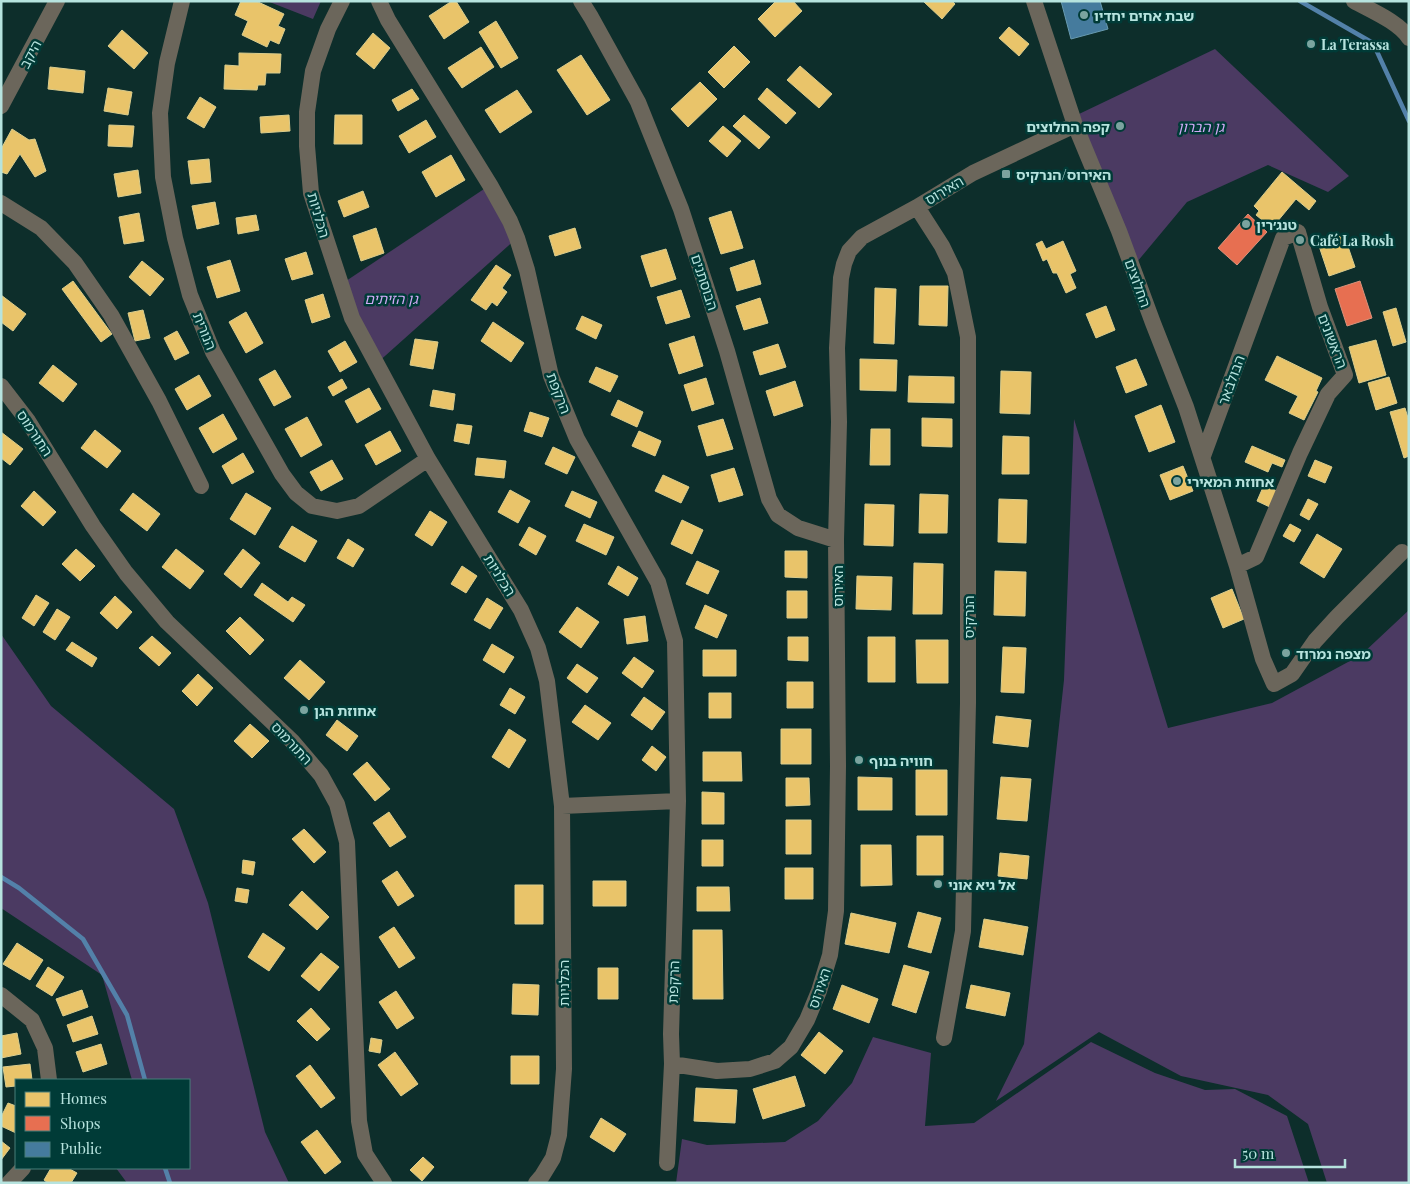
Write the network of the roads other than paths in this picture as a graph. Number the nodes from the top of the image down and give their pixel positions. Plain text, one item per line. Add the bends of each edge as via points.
1 (57, 1) edge
2 (182, 1) edge
3 (342, 1) edge
4 (379, 1) edge
5 (581, 1) edge
6 (1034, 1) edge
7 (1354, 1) edge
8 (1409, 38) edge
9 (1, 106) edge
10 (1075, 125) junction
11 (1, 203) edge
12 (918, 207) junction
13 (1259, 304) joint
14 (1, 386) edge
15 (1203, 456) junction
16 (428, 459) junction
17 (201, 486) dead end
18 (836, 540) junction
19 (1402, 552) dead end
20 (1237, 566) junction
21 (678, 801) junction
22 (562, 806) junction
23 (1, 995) edge
24 (944, 1038) dead end
25 (672, 1064) junction
26 (50, 1079) edge
27 (668, 1163) dead end
28 (22, 1169) edge
29 (9, 1183) edge
30 (384, 1183) edge
31 (536, 1183) edge

1 - 9 street, היקב
2 - 16 street, הנורית via 167,62 160,113 162,177 190,295 212,352 282,474 312,506 337,511 359,506
3 - 16 street, הכלניות via 313,71 307,146 311,193 352,318
4 - 21 street, הרקפת via 510,221 527,270 551,376 577,438 658,582 674,641
5 - 18 street, הבוסתנים via 638,102 681,209 727,351 769,499 778,515 798,528
6 - 10 street, החלוצים
7 - 8 street via 1383,17
10 - 12 street, האירוס via 973,173
10 - 15 street, החלוצים via 1119,231
11 - 17 street via 41,228 75,263 116,323
12 - 18 street, האירוס via 862,237 848,251 844,264 837,348
12 - 24 street, הנרקיס via 955,273 968,337 968,703 963,931
13 - 15 street, הבולבאר
13 - 20 street, הראשונים via 1283,238 1298,232 1320,307 1345,375 1328,394 1256,558
14 - 30 street, התורמוס via 28,421 126,573 167,622 292,741 321,775 338,804 347,842 359,1121 365,1154
15 - 20 street, החלוצים
16 - 22 street, הכלניות via 521,610 538,648 547,680
18 - 25 street, האירוס via 836,911 830,955 819,991 791,1047 774,1061 750,1069 717,1071
19 - 20 street, החלוצים via 1315,641 1292,674 1274,684 1263,659
21 - 22 street
21 - 25 street, הרקפת
22 - 31 street, הכלניות via 564,1069 559,1135 553,1158
23 - 26 street via 32,1020 45,1048
25 - 27 street, הרקפת
28 - 29 street

